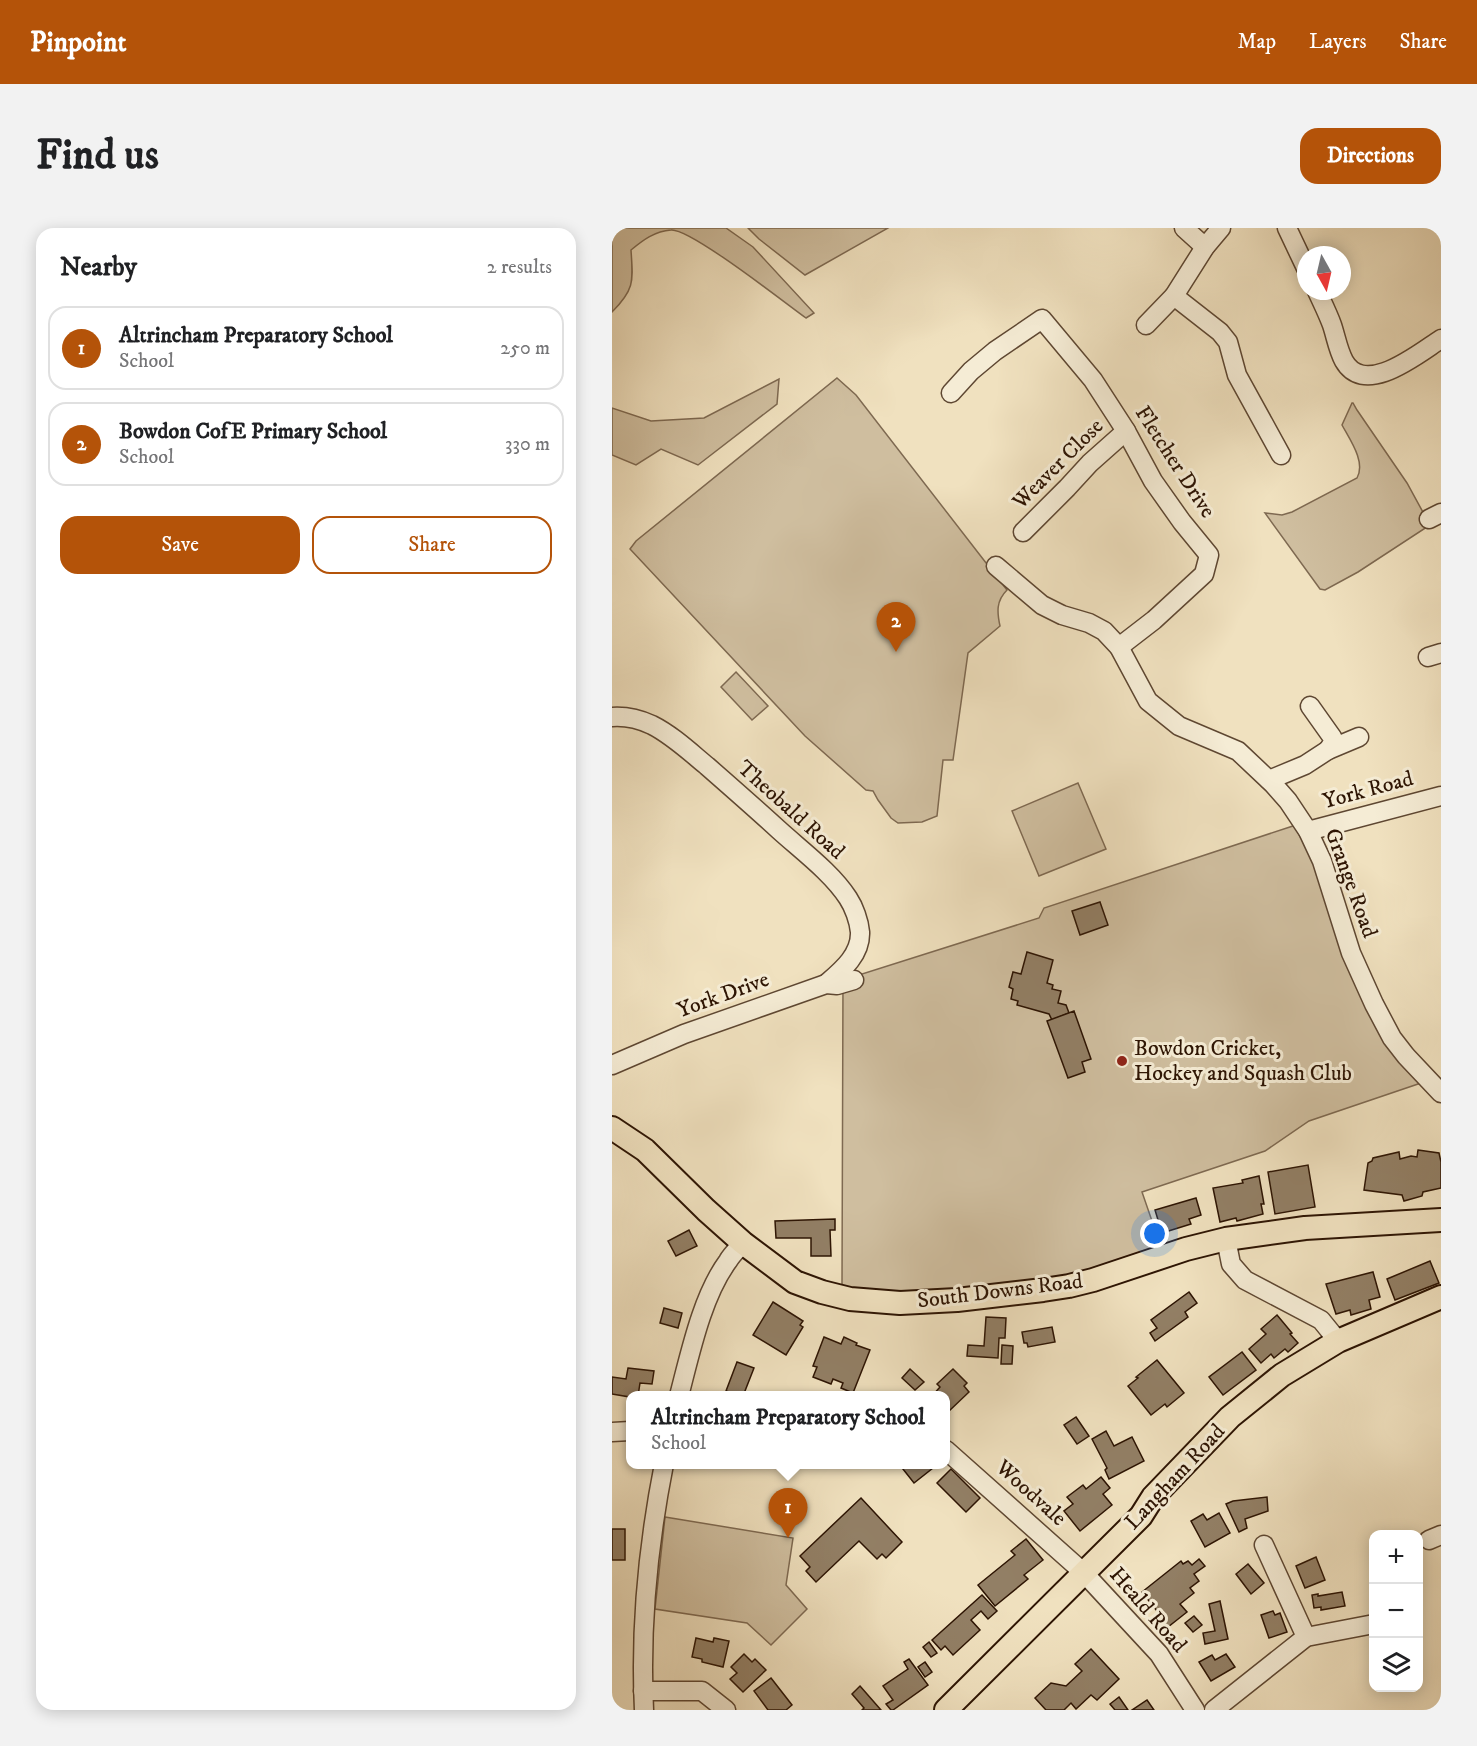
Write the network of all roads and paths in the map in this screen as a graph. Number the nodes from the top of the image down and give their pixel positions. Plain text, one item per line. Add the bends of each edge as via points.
1 (1184, 228) edge
2 (1221, 228) edge
3 (1287, 228) edge
4 (1204, 247) junction
5 (1297, 249) edge
6 (1174, 296) junction
7 (1321, 300) edge
8 (1146, 325) dead end
9 (1441, 339) edge
10 (951, 393) dead end
11 (1126, 431) junction
12 (1281, 454) dead end
13 (1023, 532) dead end
14 (996, 566) dead end
15 (1119, 646) junction
16 (1310, 706) dead end
17 (612, 717) edge
18 (1359, 737) dead end
19 (1329, 750) junction
20 (1269, 780) junction
21 (1441, 796) edge
22 (1308, 831) junction
23 (854, 980) dead end
24 (826, 984) junction
25 (612, 1065) edge
26 (1441, 1093) edge
27 (612, 1128) edge
28 (1441, 1221) edge
29 (1226, 1239) junction
30 (743, 1243) junction
31 (1441, 1297) edge
32 (1338, 1341) junction
33 (680, 1391) edge
34 (950, 1454) edge
35 (663, 1469) edge
36 (1264, 1545) dead end
37 (1083, 1573) junction
38 (1369, 1625) edge
39 (1306, 1637) junction
40 (643, 1691) junction
41 (644, 1710) edge
42 (726, 1710) edge
43 (946, 1710) edge
44 (1196, 1710) edge
45 (1214, 1710) edge

1 - 4 street
2 - 4 street
3 - 5 street
4 - 6 street
6 - 8 street
6 - 12 street via 1228,342 1237,375
7 - 9 street via 1344,360 1359,373 1387,372
10 - 11 street, Fletcher Drive via 995,351 1042,320 1094,380
11 - 13 street, Weaver Close
11 - 15 street, Fletcher Drive via 1153,481 1209,555 1204,574
14 - 15 street, Grange Road via 1042,605 1089,623
15 - 20 street, Grange Road via 1148,701 1179,726 1238,751
16 - 19 street via 1334,741
17 - 24 street, Theobald Road via 645,722 682,746 804,852 848,898 860,933 858,942 850,961
18 - 19 street
19 - 20 street
20 - 22 street, Grange Road
21 - 22 street, York Road
22 - 26 street, Grange Road via 1322,861 1351,953 1374,1004 1392,1038
23 - 24 street, York Drive
24 - 25 street, York Drive via 684,1034
27 - 30 main road, South Downs Road via 645,1150
28 - 29 main road, South Downs Road via 1305,1228
29 - 30 main road, South Downs Road via 1070,1286 900,1303 850,1299 795,1282
29 - 32 street via 1232,1264 1245,1280 1321,1320
30 - 33 street via 715,1282
31 - 32 main road, Langham Road
32 - 37 main road, Langham Road via 1282,1375 1230,1417 1153,1497 1141,1516
34 - 37 street, Woodvale
35 - 40 street via 648,1567
36 - 39 street
37 - 43 main road, Langham Road
37 - 44 street, Heald Road via 1159,1654
38 - 39 street
39 - 45 street
40 - 41 street
40 - 42 street via 702,1691

